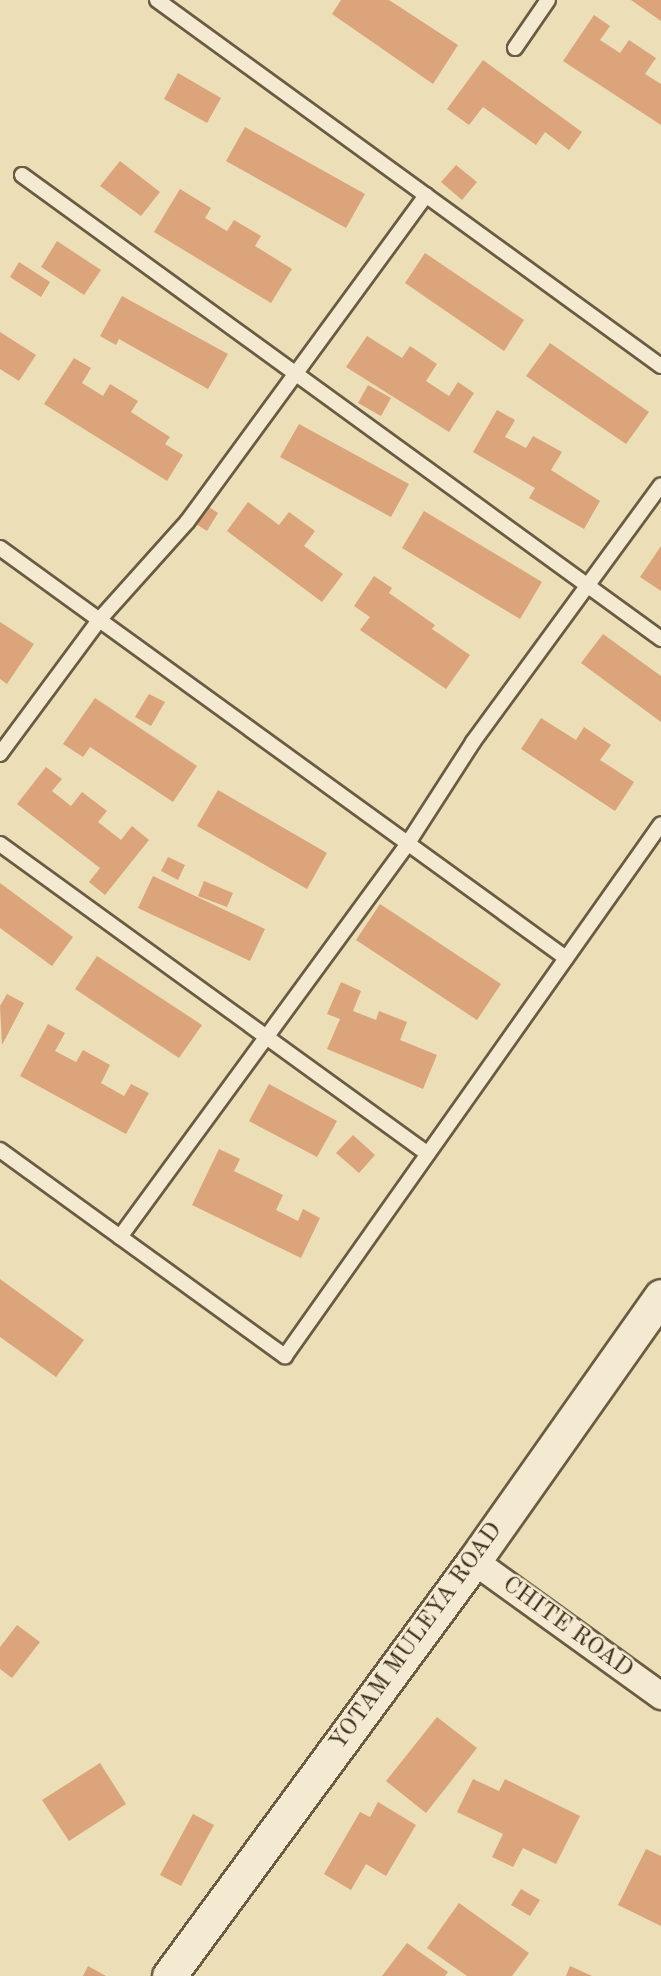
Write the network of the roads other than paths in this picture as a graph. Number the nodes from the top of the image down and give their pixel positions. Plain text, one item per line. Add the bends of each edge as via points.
1 (157, 0) edge
2 (548, 0) edge
3 (515, 48) dead end
4 (22, 175) dead end
5 (426, 195) junction
6 (661, 366) edge
7 (295, 373) junction
8 (661, 485) edge
9 (0, 548) edge
10 (588, 585) junction
11 (99, 620) junction
12 (661, 639) edge
13 (0, 754) edge
14 (661, 824) edge
15 (408, 843) junction
16 (0, 844) edge
17 (566, 958) junction
18 (266, 1037) junction
19 (0, 1150) edge
20 (428, 1154) junction
21 (120, 1237) junction
22 (661, 1296) edge
23 (474, 1561) junction
24 (661, 1696) edge
25 (169, 1976) edge

1 - 5 lane
2 - 3 lane
4 - 7 lane
5 - 6 lane
5 - 7 lane
7 - 10 lane
7 - 11 lane via 187,522
8 - 10 lane
9 - 11 lane
10 - 12 lane
10 - 15 lane via 472,742
11 - 13 lane
11 - 15 lane
14 - 17 lane
15 - 17 lane
15 - 18 lane
16 - 18 lane
17 - 20 lane
18 - 20 lane
18 - 21 lane
19 - 21 lane
20 - 21 lane via 285,1356
22 - 23 street, YOTAM MULEYA ROAD
23 - 24 street, CHITE ROAD
23 - 25 street, YOTAM MULEYA ROAD

